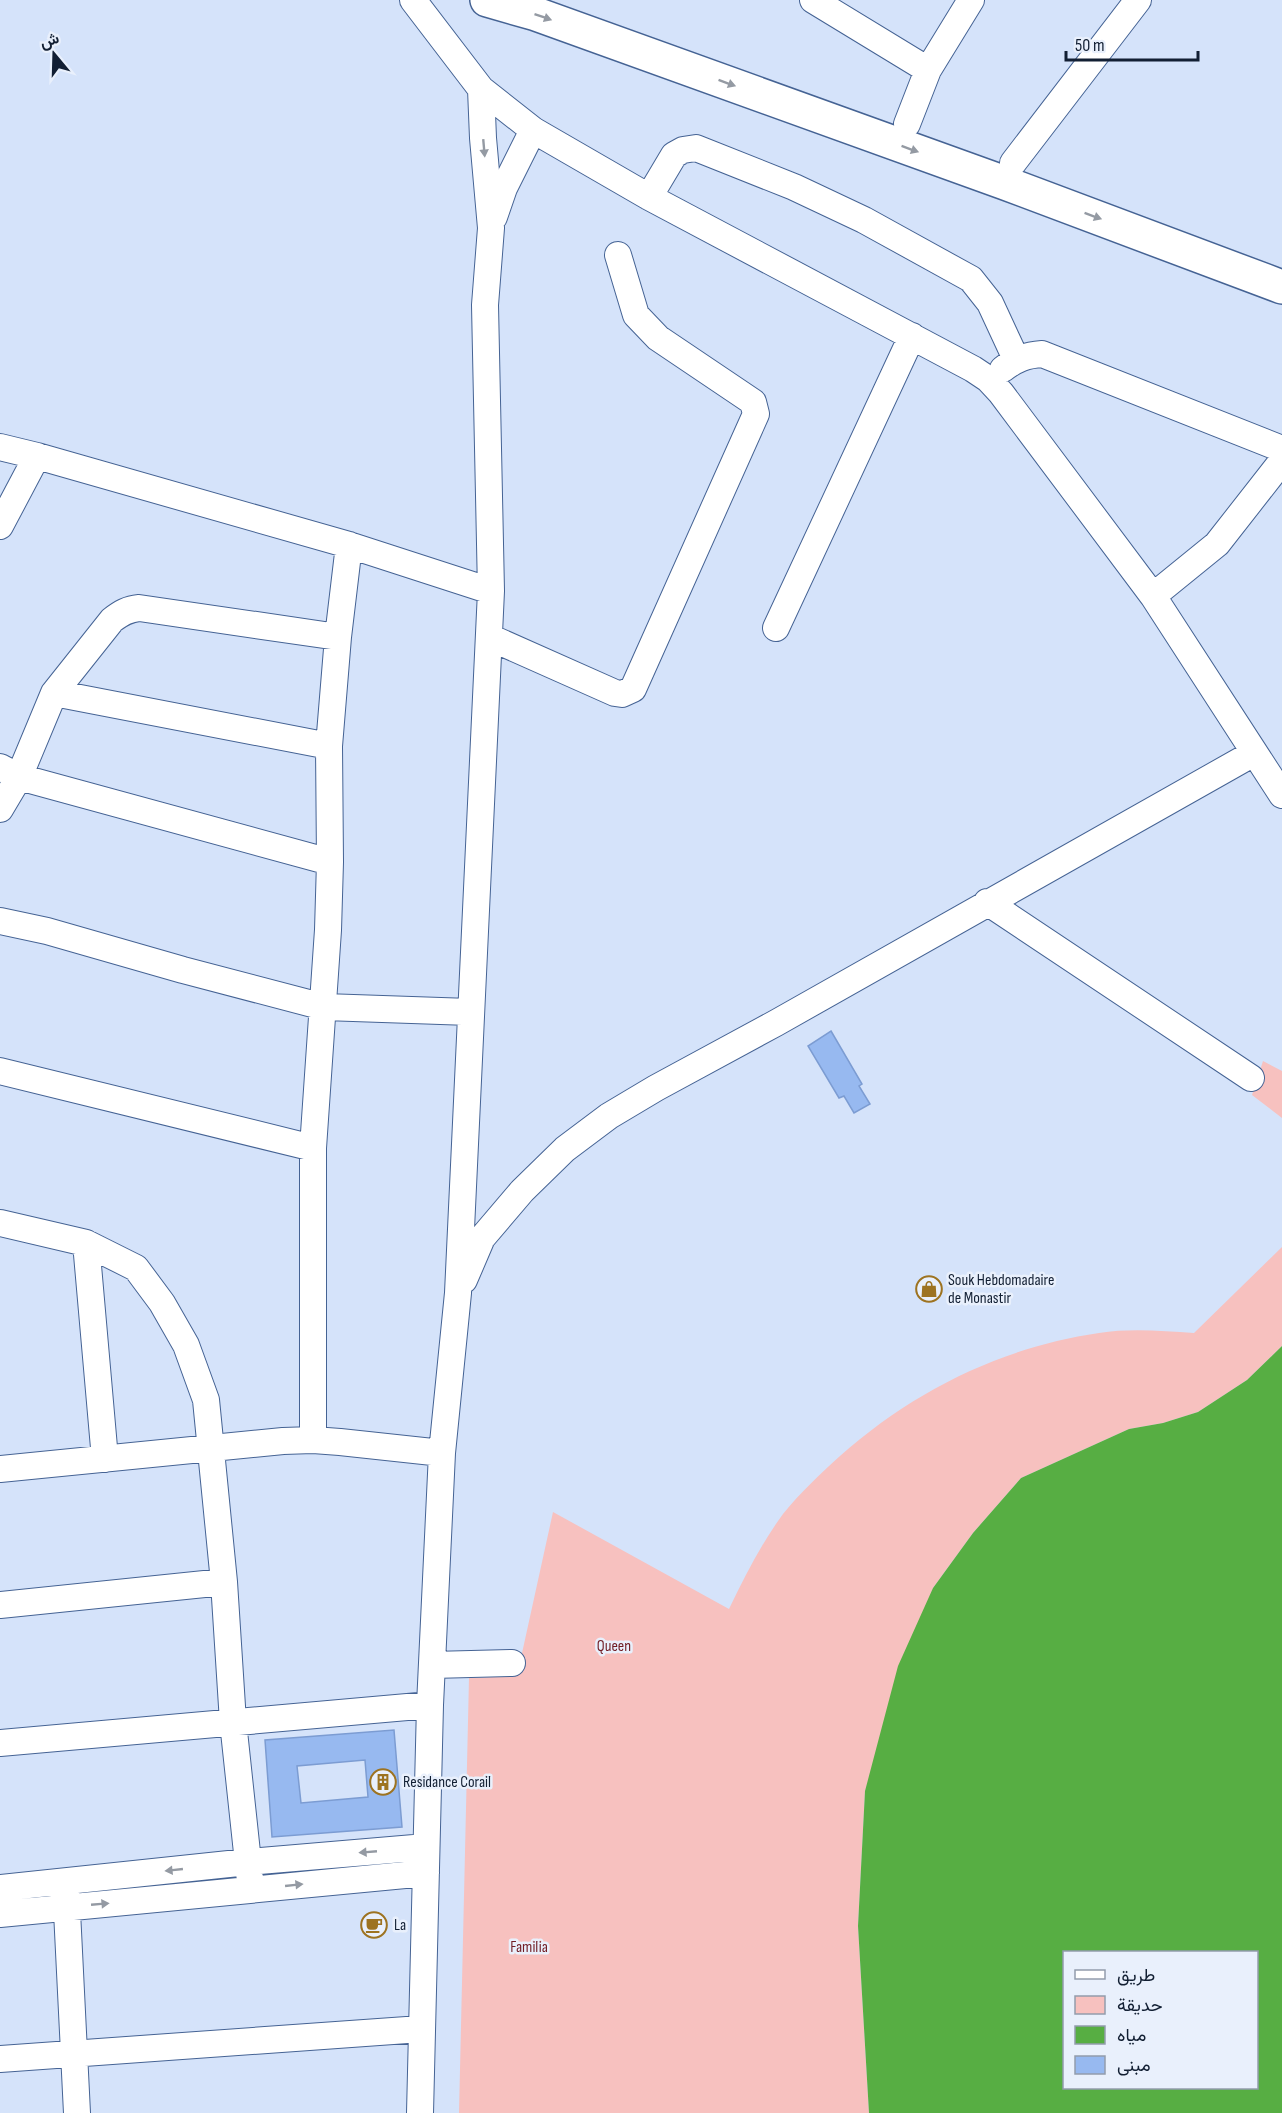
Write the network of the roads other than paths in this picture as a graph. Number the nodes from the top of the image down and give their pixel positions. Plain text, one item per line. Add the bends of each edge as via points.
1 (413, 0) edge
2 (487, 0) edge
3 (564, 0) edge
4 (813, 0) edge
5 (971, 0) edge
6 (1138, 0) edge
7 (928, 70) junction
8 (481, 89) junction
9 (907, 124) junction
10 (533, 130) junction
11 (1013, 163) junction
12 (649, 198) junction
13 (491, 228) junction
14 (618, 255) dead end
15 (1282, 264) edge
16 (1282, 287) edge
17 (912, 336) junction
18 (1016, 359) junction
19 (988, 379) junction
20 (0, 447) edge
21 (1282, 449) edge
22 (37, 456) junction
23 (1282, 461) edge
24 (0, 526) edge
25 (349, 545) junction
26 (491, 591) junction
27 (1153, 596) junction
28 (776, 628) dead end
29 (338, 637) junction
30 (489, 637) junction
31 (54, 693) junction
32 (329, 746) junction
33 (1254, 753) junction
34 (9, 772) edge
35 (1282, 795) edge
36 (0, 809) edge
37 (330, 862) junction
38 (987, 902) junction
39 (0, 921) edge
40 (324, 1007) junction
41 (470, 1012) junction
42 (0, 1071) edge
43 (1251, 1078) dead end
44 (313, 1148) junction
45 (0, 1223) edge
46 (86, 1243) junction
47 (458, 1293) junction
48 (313, 1440) junction
49 (211, 1448) junction
50 (442, 1453) junction
51 (105, 1459) junction
52 (0, 1469) edge
53 (224, 1582) junction
54 (0, 1605) edge
55 (512, 1663) dead end
56 (432, 1665) junction
57 (430, 1705) junction
58 (233, 1722) junction
59 (0, 1743) edge
60 (426, 1847) junction
61 (248, 1862) junction
62 (426, 1873) junction
63 (65, 1882) junction
64 (0, 1888) edge
65 (251, 1890) junction
66 (67, 1907) junction
67 (0, 1914) edge
68 (421, 2029) junction
69 (75, 2053) junction
70 (0, 2059) edge
71 (77, 2113) edge
72 (420, 2113) edge

1 - 8 street
2 -> 16 main road via 1005,183
3 - 9 main road
4 - 7 street
5 - 7 street
6 - 11 street
7 - 9 street
8 - 10 street
8 -> 13 street
9 - 11 main road
10 - 12 street
10 - 13 street via 504,188
11 - 15 main road
12 - 17 street
12 - 18 street via 674,155 696,148 794,187 864,220 971,279 990,303
13 - 26 street via 485,305
14 - 30 street via 636,315 658,338 753,402 756,414 633,689 615,693
17 - 19 street
17 - 28 street
18 - 19 street
18 - 21 street via 1042,354
19 - 27 street
20 - 22 street
22 - 24 street
22 - 25 street
23 - 27 street via 1217,544
25 - 26 street
25 - 29 street
26 - 30 street
27 - 33 street
29 - 31 street via 130,609 112,620
29 - 32 street
30 - 41 street
31 - 32 street
31 - 34 street
32 - 37 street
33 - 35 street
33 - 38 street
34 - 36 street
34 - 37 street
37 - 40 street
38 - 43 street
38 - 47 street via 656,1088 591,1129 522,1191 482,1238
39 - 40 street
40 - 41 street
40 - 44 street
41 - 47 street
42 - 44 street
44 - 48 street
45 - 46 street
46 - 49 street via 135,1268 162,1304 186,1345 206,1400
46 - 51 street
47 - 50 street
48 - 49 street
48 - 50 street
49 - 51 street
49 - 53 street
50 - 56 street
51 - 52 street
53 - 54 street
53 - 58 street
55 - 56 street
56 - 57 street
57 - 58 street
57 - 60 street
58 - 59 street
58 - 61 street
60 -> 61 street
60 - 62 street
61 -> 63 street
61 - 65 street
65 -> 62 street
62 - 68 street
63 - 64 street
63 - 66 street
66 -> 65 street
66 - 67 street
66 - 69 street
68 - 69 street
68 - 72 street
69 - 70 street
69 - 71 street

